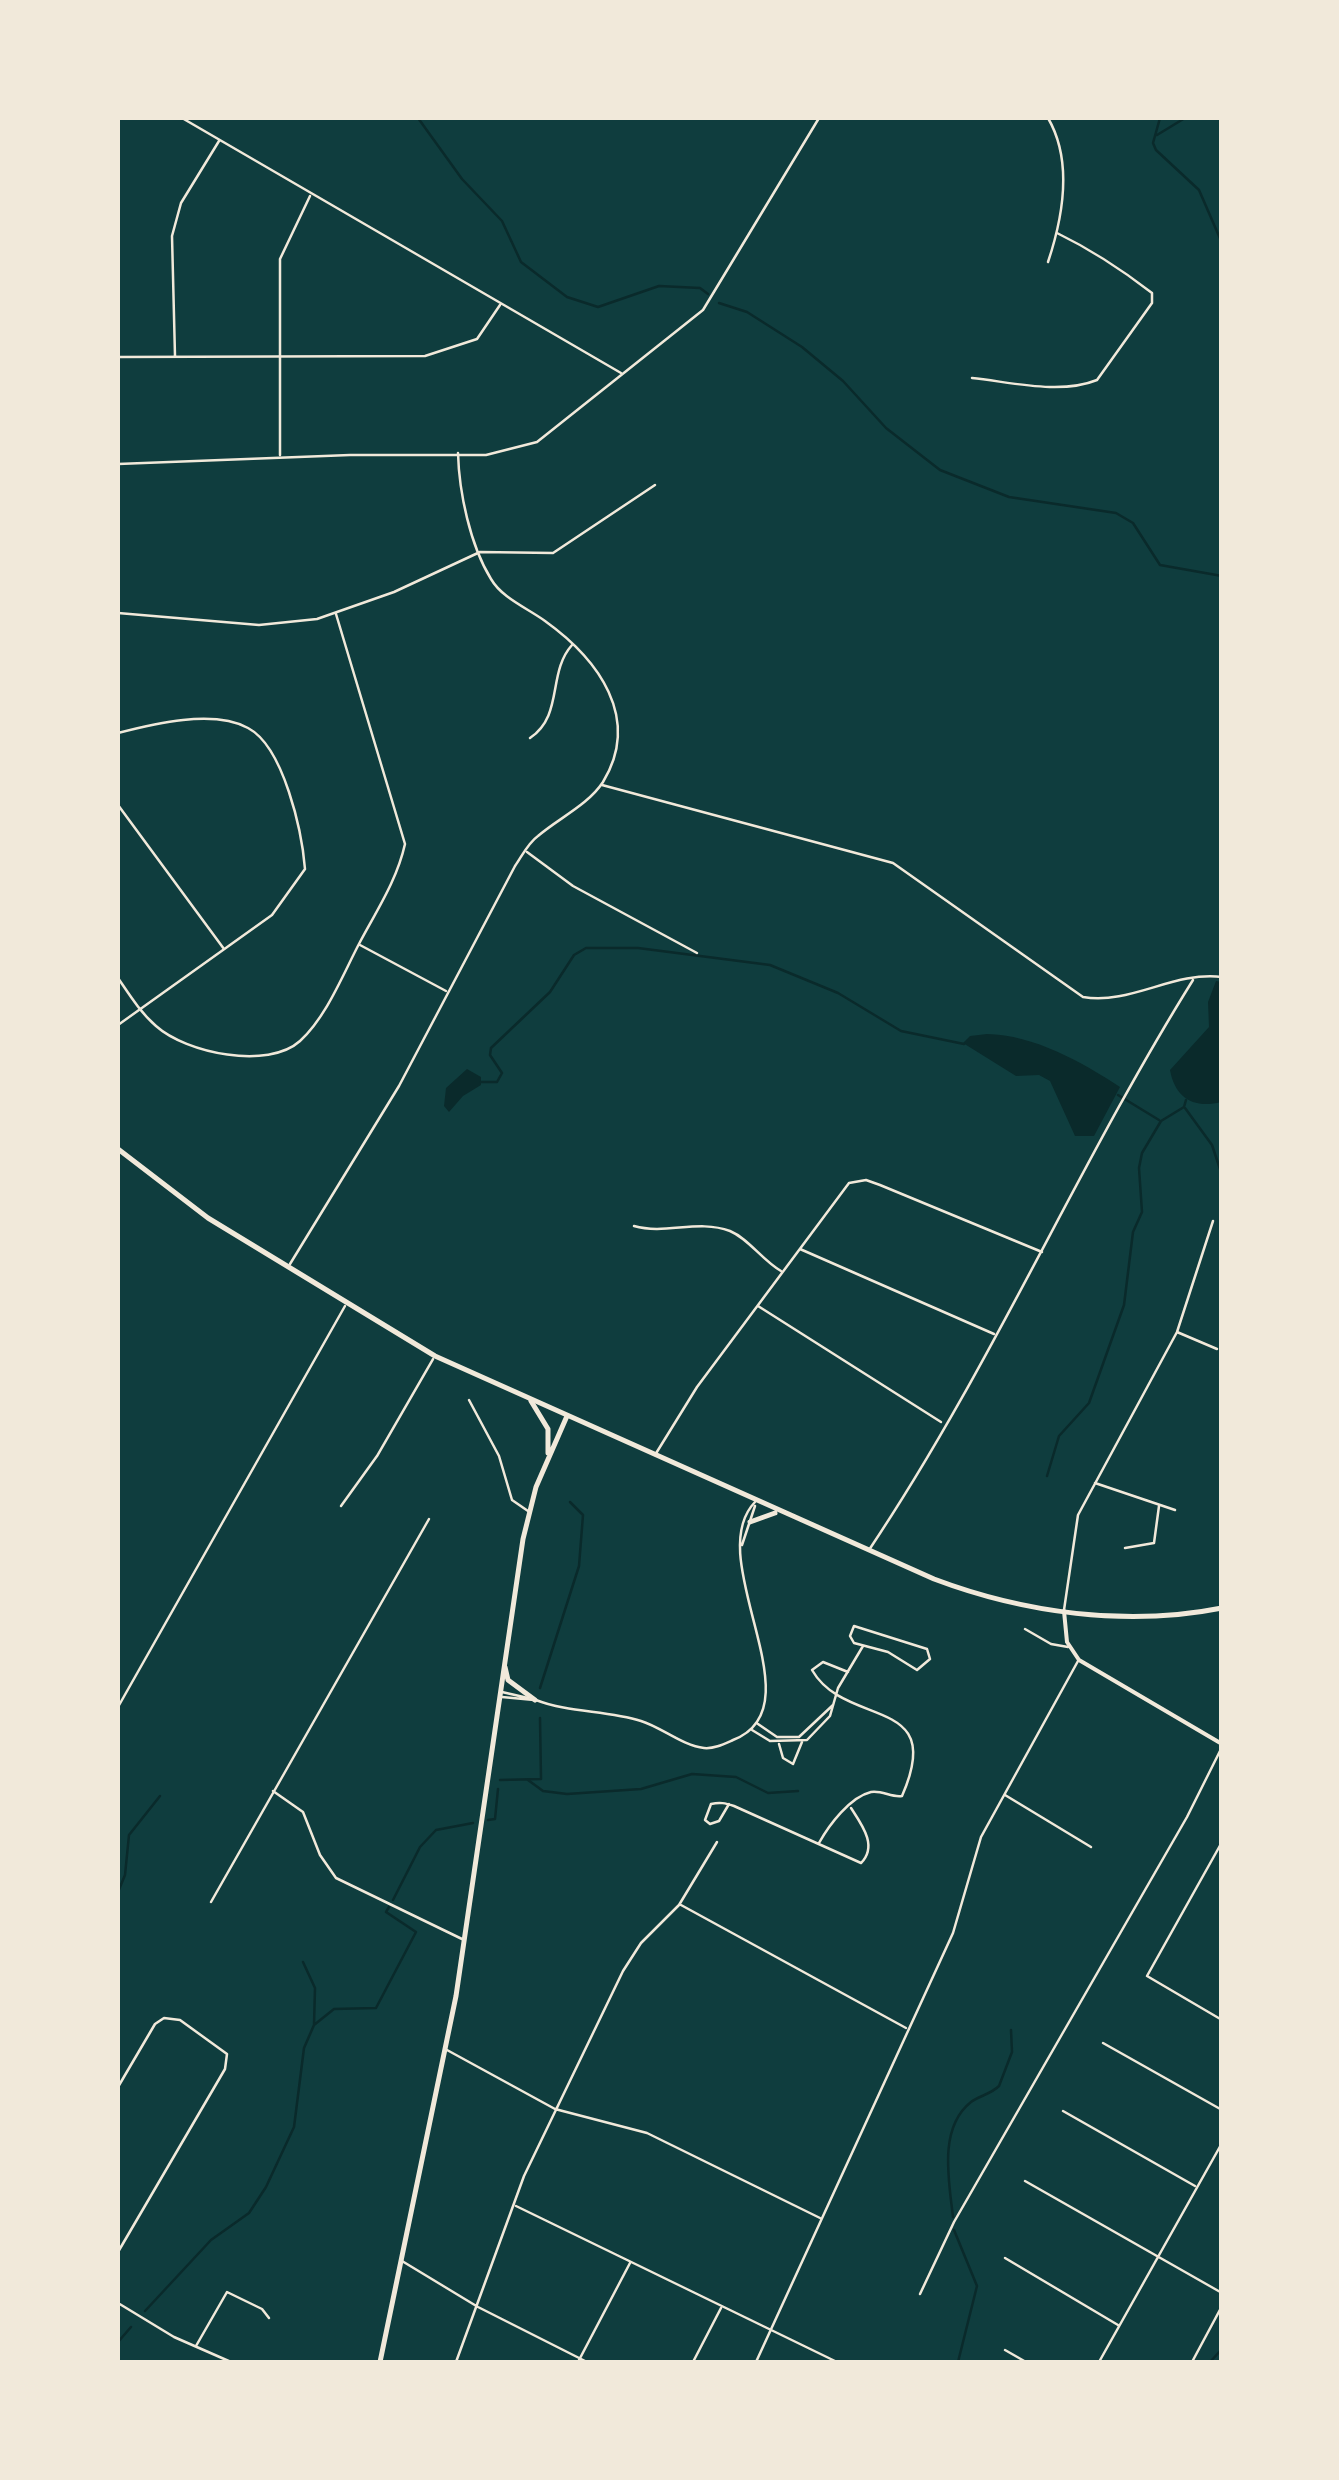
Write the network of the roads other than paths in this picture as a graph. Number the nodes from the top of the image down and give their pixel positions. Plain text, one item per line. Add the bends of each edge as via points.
1 (182, 118) edge
2 (819, 118) edge
3 (1048, 118) edge
4 (220, 140) junction
5 (311, 195) junction
6 (1058, 234) junction
7 (1048, 262) dead end
8 (502, 303) junction
9 (280, 354) junction
10 (118, 356) edge
11 (174, 359) junction
12 (622, 374) junction
13 (972, 378) dead end
14 (458, 453) junction
15 (280, 457) junction
16 (118, 464) edge
17 (655, 485) dead end
18 (480, 552) junction
19 (118, 613) edge
20 (336, 614) junction
21 (572, 645) junction
22 (118, 733) edge
23 (530, 738) dead end
24 (601, 785) junction
25 (118, 805) edge
26 (526, 851) junction
27 (359, 944) junction
28 (224, 949) junction
29 (698, 953) dead end
30 (1195, 976) junction
31 (1222, 977) edge
32 (118, 978) edge
33 (448, 992) junction
34 (140, 1009) junction
35 (118, 1025) edge
36 (118, 1149) edge
37 (1213, 1222) dead end
38 (634, 1226) dead end
39 (800, 1249) junction
40 (1042, 1253) junction
41 (288, 1266) junction
42 (782, 1271) junction
43 (346, 1304) junction
44 (757, 1305) junction
45 (1176, 1332) junction
46 (996, 1334) junction
47 (1217, 1349) dead end
48 (434, 1356) junction
49 (469, 1400) dead end
50 (531, 1401) junction
51 (568, 1416) junction
52 (944, 1424) junction
53 (655, 1455) junction
54 (548, 1459) junction
55 (1094, 1483) junction
56 (755, 1502) junction
57 (1160, 1504) junction
58 (341, 1506) dead end
59 (1175, 1510) dead end
60 (529, 1512) junction
61 (780, 1513) junction
62 (429, 1519) dead end
63 (750, 1522) junction
64 (742, 1547) junction
65 (1125, 1548) dead end
66 (868, 1552) junction
67 (1222, 1608) edge
68 (1064, 1611) junction
69 (1024, 1629) dead end
70 (863, 1646) junction
71 (1070, 1647) junction
72 (1079, 1660) junction
73 (505, 1663) junction
74 (848, 1672) junction
75 (837, 1692) junction
76 (500, 1694) junction
77 (535, 1700) junction
78 (834, 1704) junction
79 (118, 1707) edge
80 (756, 1723) junction
81 (751, 1729) junction
82 (779, 1742) junction
83 (802, 1742) junction
84 (1222, 1746) edge
85 (273, 1791) junction
86 (1004, 1795) junction
87 (729, 1804) junction
88 (850, 1806) junction
89 (717, 1842) dead end
90 (1222, 1842) edge
91 (819, 1843) junction
92 (1092, 1847) dead end
93 (211, 1902) dead end
94 (679, 1905) junction
95 (464, 1940) junction
96 (1222, 2020) edge
97 (907, 2028) junction
98 (1102, 2043) dead end
99 (446, 2049) junction
100 (118, 2087) edge
101 (555, 2110) junction
102 (1222, 2110) edge
103 (1063, 2111) dead end
104 (1222, 2142) edge
105 (1026, 2181) dead end
106 (1196, 2187) junction
107 (515, 2205) junction
108 (820, 2218) junction
109 (118, 2252) edge
110 (1158, 2256) junction
111 (1005, 2258) dead end
112 (401, 2261) junction
113 (630, 2263) junction
114 (1222, 2293) edge
115 (920, 2294) dead end
116 (118, 2303) edge
117 (722, 2306) junction
118 (1222, 2306) edge
119 (478, 2307) junction
120 (270, 2318) dead end
121 (1119, 2326) junction
122 (771, 2330) junction
123 (196, 2347) junction
124 (1005, 2350) dead end
125 (579, 2361) edge
126 (231, 2362) edge
127 (380, 2362) edge
128 (456, 2362) edge
129 (587, 2362) edge
130 (694, 2362) edge
131 (756, 2362) edge
132 (837, 2362) edge
133 (1026, 2362) edge
134 (1099, 2362) edge
135 (1192, 2362) edge

1 - 4 street
2 - 12 street via 703,310
3 - 6 street via 1063,175
4 - 5 street
4 - 11 street via 181,203 172,236
5 - 8 street
5 - 9 street via 281,251
6 - 7 street
6 - 13 street via 1095,251 1152,293 1152,303 1097,380 1042,385
8 - 9 street via 477,338 443,352
8 - 12 street
9 - 11 street
9 - 15 street
10 - 11 street
12 - 14 street via 537,442 486,456
14 - 15 street
14 - 18 street
15 - 16 street
17 - 18 street via 553,552
18 - 20 street
18 - 21 street via 500,590
19 - 20 street via 259,625
20 - 27 street via 404,844 396,878
21 - 23 street via 548,721
21 - 24 street via 609,689 620,714 619,742
22 - 28 street via 185,722 234,724 261,737 272,753 305,869 272,915
24 - 26 street
24 - 30 street via 892,864 1084,996 1112,1000
25 - 28 street
26 - 29 street via 573,886
26 - 33 street
27 - 33 street
27 - 34 street via 314,1026 280,1053 252,1056 174,1039
28 - 34 street
30 - 31 street
30 - 40 street via 1112,1114
32 - 34 street
33 - 41 street via 399,1086
34 - 35 street
36 - 41 main road via 178,1198
37 - 45 street
38 - 42 street via 728,1230
39 - 40 street via 842,1190 860,1180
39 - 42 street
39 - 46 street
40 - 46 street
41 - 43 main road
42 - 44 street
43 - 48 main road
43 - 79 street
44 - 52 street
44 - 53 street
45 - 47 street
45 - 55 street
46 - 52 street
48 - 50 main road
48 - 58 street
49 - 60 street via 499,1456 512,1500
50 - 51 main road
50 - 54 main road via 548,1428
51 - 53 main road
51 - 54 main road
52 - 66 street
53 - 56 main road
54 - 60 main road
55 - 57 street
55 - 68 street via 1074,1533
56 - 61 main road
56 - 63 street
56 - 64 street via 741,1528
57 - 59 street
57 - 65 street via 1154,1543
60 - 73 main road
61 - 63 main road
61 - 66 main road
62 - 85 street
63 - 64 street
64 - 80 street via 748,1606 767,1676
66 - 68 main road via 991,1598
67 - 68 main road via 1141,1615
68 - 71 street
69 - 71 street
70 - 70 street via 852,1640 854,1626 927,1649 930,1659 917,1670
70 - 74 street
71 - 72 street
72 - 84 street
72 - 86 street
73 - 76 main road
73 - 77 main road via 508,1680
74 - 75 street
74 - 75 street via 828,1663 812,1666 814,1676
75 - 78 street
75 - 88 street via 897,1722 914,1745 902,1796 870,1792
76 - 77 street
76 - 95 main road
77 - 81 street via 641,1721 701,1748
78 - 80 street via 791,1739
78 - 83 street
80 - 81 street
81 - 82 street
82 - 83 street
82 - 83 street via 782,1758 793,1764
84 - 115 street
85 - 93 street
85 - 95 street via 304,1812 336,1878
86 - 92 street
86 - 97 street via 981,1836 953,1933
87 - 87 street via 711,1804 705,1820 720,1821
87 - 91 street
88 - 91 street
88 - 91 street via 868,1840 865,1861
89 - 94 street
90 - 96 street via 1146,1976
94 - 97 street
94 - 101 street via 629,1960
95 - 99 main road
97 - 108 street
98 - 102 street
99 - 101 street
99 - 112 main road
100 - 109 street via 164,2018 180,2020 227,2054 225,2069
101 - 107 street
101 - 108 street via 648,2133
103 - 106 street
104 - 106 street
105 - 110 street
106 - 110 street
107 - 113 street
107 - 119 street
108 - 122 street
110 - 114 street
110 - 121 street
111 - 121 street
112 - 119 street
112 - 127 main road
113 - 117 street
113 - 125 street
116 - 123 street
117 - 122 street
117 - 130 street
118 - 135 street
119 - 125 street
119 - 128 street
120 - 123 street via 226,2292
121 - 134 street
122 - 131 street
122 - 132 street
123 - 126 street
124 - 133 street
125 - 129 street

